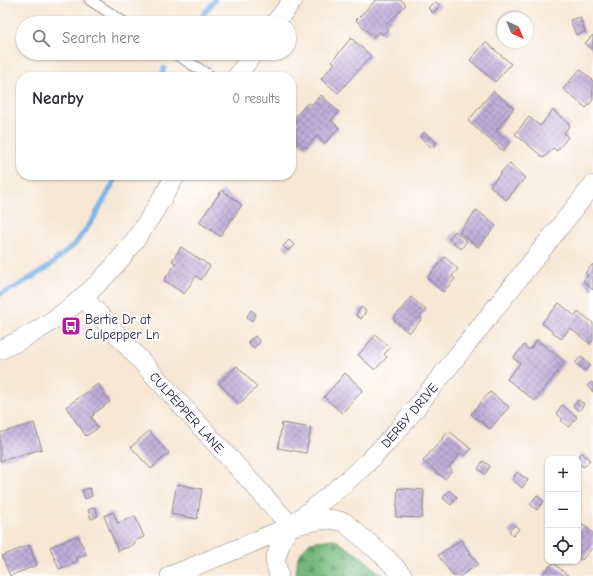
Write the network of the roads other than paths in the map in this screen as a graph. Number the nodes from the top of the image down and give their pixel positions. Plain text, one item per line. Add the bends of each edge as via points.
1 (90, 0) edge
2 (293, 0) edge
3 (114, 16) edge
4 (280, 16) edge
5 (185, 60) edge
6 (248, 60) edge
7 (204, 72) edge
8 (240, 72) edge
9 (173, 180) edge
10 (593, 185) edge
11 (83, 297) junction
12 (0, 350) edge
13 (291, 526) junction
14 (170, 576) edge
15 (280, 576) edge
16 (403, 576) edge

1 - 3 lane
2 - 4 street
5 - 7 lane
6 - 8 street
9 - 11 street via 138,237
10 - 13 street, DERBY DRIVE via 393,436 360,469
11 - 12 street via 48,325
11 - 13 street, CULPEPPER LANE
13 - 14 street, DERBY DRIVE
13 - 15 street via 282,539 275,560
13 - 16 street via 330,519 344,522

